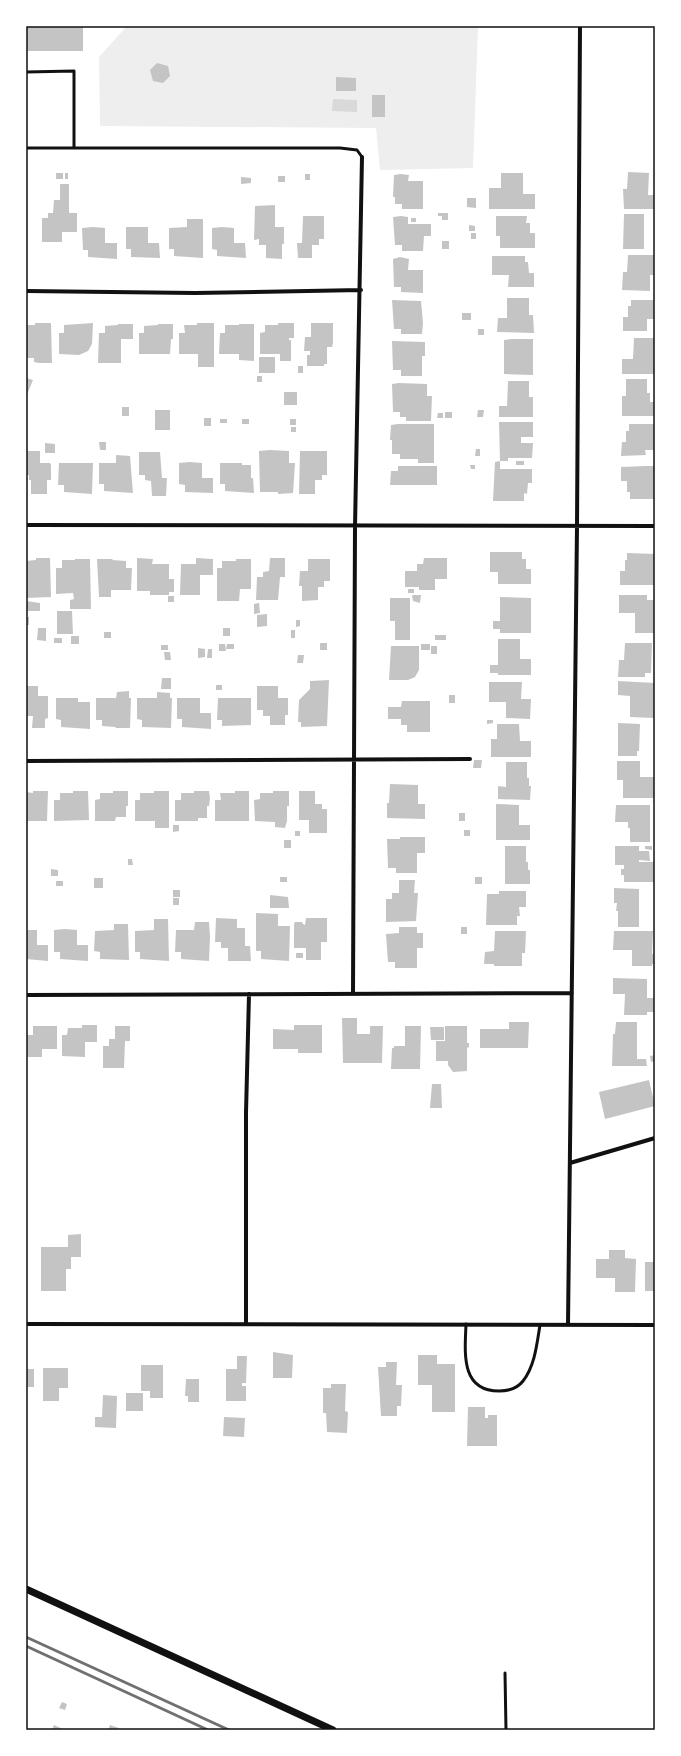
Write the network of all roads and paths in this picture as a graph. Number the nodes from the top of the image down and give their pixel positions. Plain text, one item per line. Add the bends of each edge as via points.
1 (580, 26) edge
2 (26, 72) edge
3 (26, 148) edge
4 (74, 148) junction
5 (362, 157) joint
6 (361, 290) junction
7 (26, 291) edge
8 (26, 525) edge
9 (655, 526) edge
10 (355, 527) junction
11 (577, 527) junction
12 (470, 759) dead end
13 (355, 760) junction
14 (26, 761) edge
15 (572, 993) junction
16 (250, 994) junction
17 (353, 994) junction
18 (26, 995) edge
19 (655, 1138) edge
20 (570, 1163) junction
21 (26, 1324) edge
22 (246, 1324) junction
23 (466, 1324) junction
24 (540, 1325) junction
25 (568, 1325) junction
26 (655, 1325) edge
27 (26, 1589) edge
28 (505, 1673) dead end
29 (333, 1730) edge
30 (506, 1730) edge

1 - 11 street
2 - 4 lane via 74,72
3 - 4 lane
4 - 5 lane via 340,148 357,150
5 - 6 street
6 - 7 street via 195,293
6 - 10 street
8 - 10 street
9 - 11 street
10 - 11 street
10 - 13 street
11 - 15 street
12 - 13 street
13 - 14 street
13 - 17 street
15 - 17 street
15 - 20 street
16 - 17 street
16 - 18 street
16 - 22 street via 246,1113
19 - 20 street
20 - 25 street
21 - 22 street
22 - 23 street
23 - 24 street
23 - 24 lane via 465,1362 468,1371 475,1383 483,1389 492,1391 514,1389 524,1380 533,1359
24 - 25 street
25 - 26 street
27 - 29 street
28 - 30 lane

